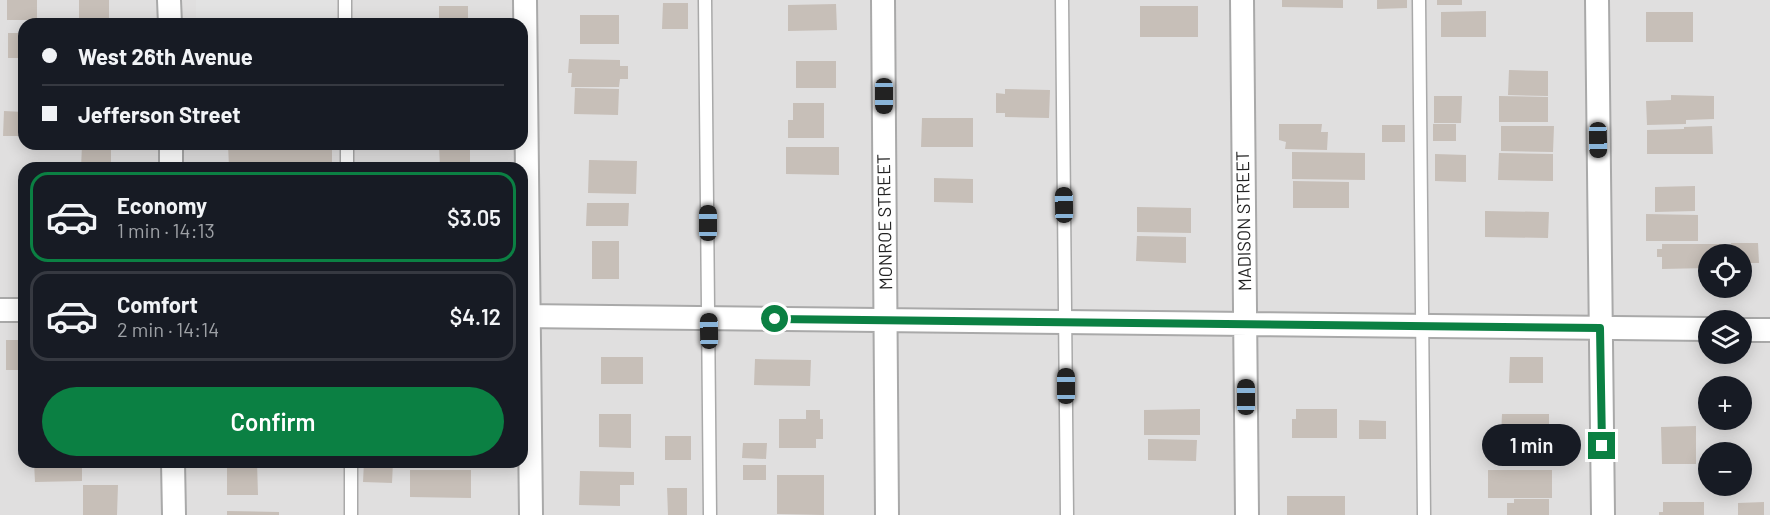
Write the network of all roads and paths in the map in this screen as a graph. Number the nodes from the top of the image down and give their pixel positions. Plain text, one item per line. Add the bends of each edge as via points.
1 (170, 0) edge
2 (345, 0) edge
3 (525, 0) edge
4 (705, 0) edge
5 (883, 0) edge
6 (1062, 0) edge
7 (1242, 0) edge
8 (1419, 0) edge
9 (1597, 0) edge
10 (170, 18) edge
11 (345, 18) edge
12 (525, 18) edge
13 (0, 310) edge
14 (18, 310) edge
15 (528, 316) edge
16 (708, 318) junction
17 (886, 320) junction
18 (1065, 322) junction
19 (1245, 324) junction
20 (1422, 326) junction
21 (1600, 328) junction
22 (1698, 329) edge
23 (1752, 330) edge
24 (1770, 330) edge
25 (528, 396) edge
26 (173, 468) edge
27 (351, 468) edge
28 (174, 515) edge
29 (351, 515) edge
30 (531, 515) edge
31 (710, 515) edge
32 (887, 515) edge
33 (1067, 515) edge
34 (1247, 515) edge
35 (1424, 515) edge
36 (1603, 515) edge

1 - 10 street
2 - 11 lane
3 - 12 street
4 - 16 lane
5 - 17 street, MONROE STREET
6 - 18 lane
7 - 19 street, MADISON STREET
8 - 20 lane
9 - 21 street
13 - 14 street
15 - 16 street
16 - 17 street
16 - 31 lane
17 - 18 street
17 - 32 street, MONROE STREET
18 - 19 street
18 - 33 lane
19 - 20 street
19 - 34 street, MADISON STREET
20 - 21 street
20 - 35 lane
21 - 22 street
21 - 36 street
23 - 24 street
25 - 30 street
26 - 28 street
27 - 29 lane

